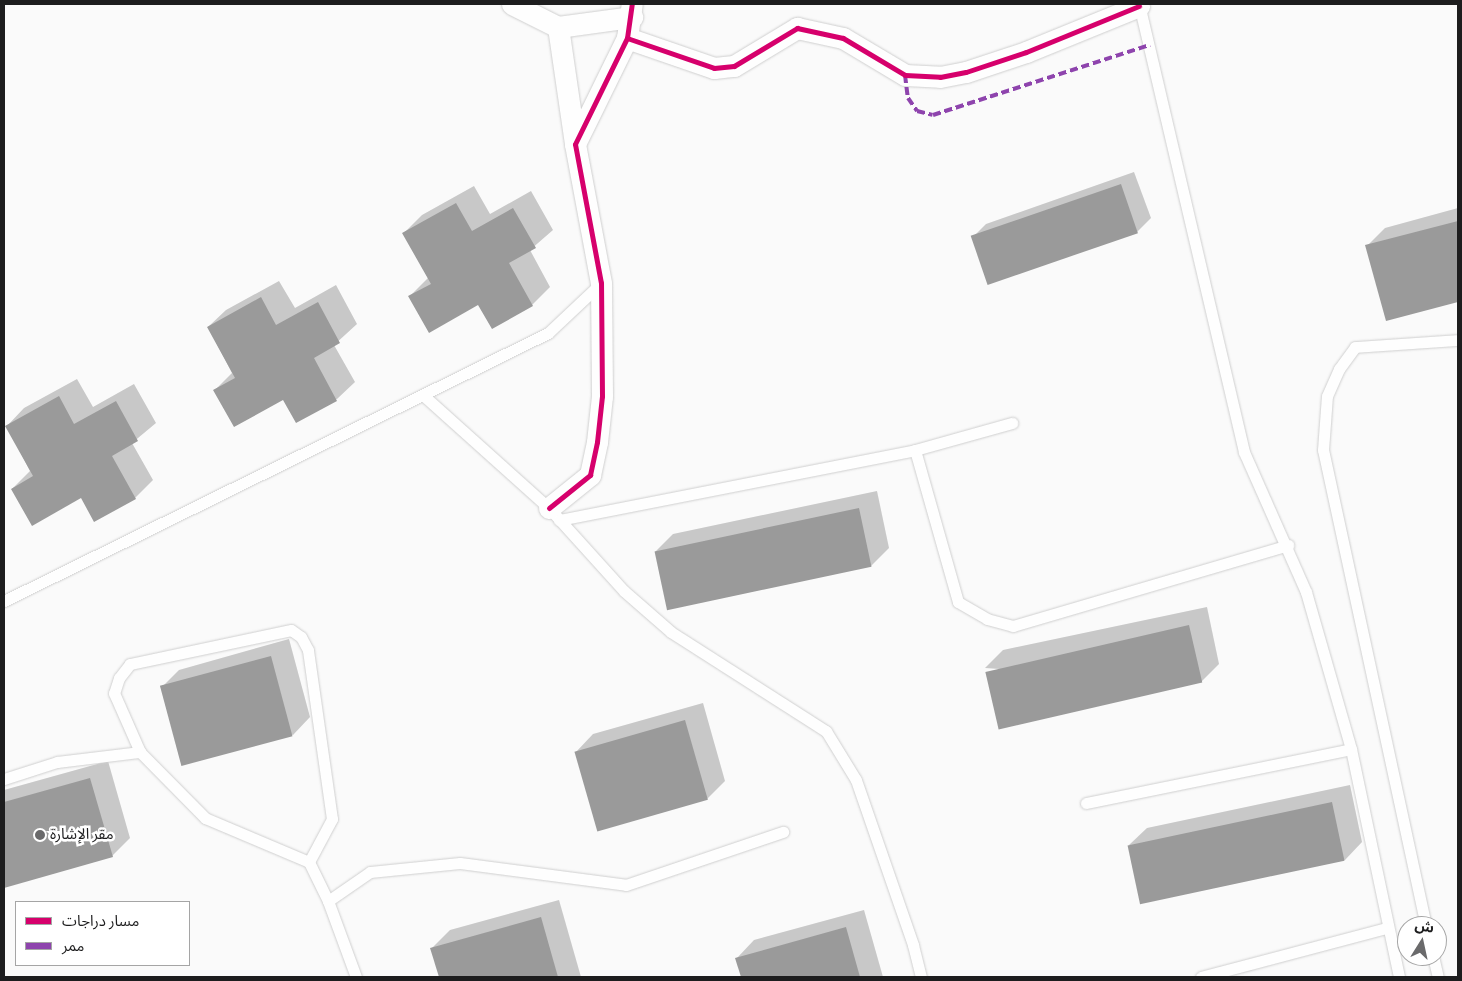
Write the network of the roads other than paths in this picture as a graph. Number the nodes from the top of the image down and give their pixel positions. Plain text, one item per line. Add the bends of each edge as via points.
1 (512, 4) edge
2 (1139, 5) edge
3 (632, 11) edge
4 (558, 27) junction
5 (627, 38) junction
6 (575, 144) junction
7 (601, 283) junction
8 (1458, 340) edge
9 (423, 395) junction
10 (1012, 423) dead end
11 (915, 450) junction
12 (554, 514) junction
13 (1288, 545) junction
14 (4, 601) edge
15 (1351, 749) junction
16 (140, 752) junction
17 (4, 779) edge
18 (1086, 803) dead end
19 (783, 832) dead end
20 (309, 862) junction
21 (328, 901) junction
22 (1424, 916) edge
23 (1386, 928) junction
24 (356, 977) edge
25 (921, 977) edge
26 (1201, 977) edge
27 (1398, 977) edge

1 - 4 street
2 - 5 street via 1026,52 940,77 905,76 843,38 797,28 734,66 714,68
2 - 13 lane via 1244,452
3 - 4 street
3 - 5 street
4 - 6 street
5 - 6 street
6 - 7 street
7 - 9 lane via 548,333
7 - 12 street via 602,396 590,475
8 - 22 lane via 1356,347 1339,369 1327,396 1323,450
9 - 12 lane
9 - 14 lane
10 - 11 lane
11 - 12 lane
11 - 13 lane via 958,602 995,622 1013,626
12 - 25 lane via 624,591 671,632 826,731 856,780 913,944
13 - 15 lane via 1306,592
15 - 18 lane
15 - 23 lane
16 - 17 lane via 57,762
16 - 20 lane via 205,818
16 - 20 lane via 114,693 119,678 130,664 291,630 301,637 308,650 332,819
19 - 21 lane via 626,884 460,863 370,872
20 - 21 lane
21 - 24 lane
23 - 26 lane
23 - 27 lane

